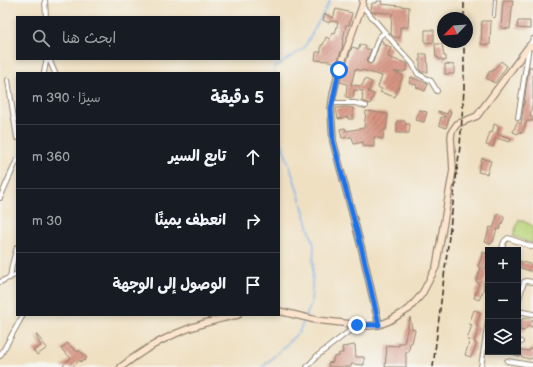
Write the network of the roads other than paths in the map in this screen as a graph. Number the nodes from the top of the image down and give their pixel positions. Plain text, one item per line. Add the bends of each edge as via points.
1 (45, 0) edge
2 (363, 0) edge
3 (495, 0) edge
4 (362, 6) junction
5 (46, 16) edge
6 (494, 16) dead end
7 (385, 32) junction
8 (533, 39) edge
9 (531, 47) edge
10 (48, 60) edge
11 (49, 60) edge
12 (370, 61) dead end
13 (44, 72) edge
14 (55, 72) edge
15 (8, 80) dead end
16 (437, 91) dead end
17 (332, 103) junction
18 (366, 106) dead end
19 (518, 118) dead end
20 (16, 132) edge
21 (16, 162) edge
22 (0, 196) edge
23 (502, 247) edge
24 (533, 247) edge
25 (16, 251) edge
26 (16, 275) edge
27 (10, 278) junction
28 (0, 282) edge
29 (533, 282) edge
30 (521, 292) edge
31 (280, 311) edge
32 (521, 311) edge
33 (533, 314) edge
34 (22, 316) edge
35 (233, 316) edge
36 (357, 325) junction
37 (379, 325) junction
38 (485, 337) edge
39 (0, 356) edge
40 (507, 361) dead end
41 (533, 364) edge
42 (121, 367) edge
43 (307, 367) edge
44 (481, 367) edge

1 - 5 street
2 - 4 main road
3 - 6 lane
4 - 7 street
4 - 17 main road via 339,70
7 - 12 street via 379,38
7 - 16 street via 412,63 418,74 431,81
8 - 9 street
9 - 19 street
9 - 37 main road via 477,116 457,124 452,131 450,137 453,170 436,267 422,294 409,309
10 - 13 street
11 - 14 street
15 - 20 street
17 - 18 street via 355,103
17 - 37 main road via 333,141
21 - 22 street
23 - 24 street via 508,238
25 - 27 street
26 - 27 street
27 - 28 street
29 - 30 street via 524,282
31 - 36 main road via 316,320
32 - 33 street
34 - 39 street
35 - 42 main road via 209,321 172,334
36 - 37 main road
36 - 43 street
38 - 44 street
40 - 41 street

